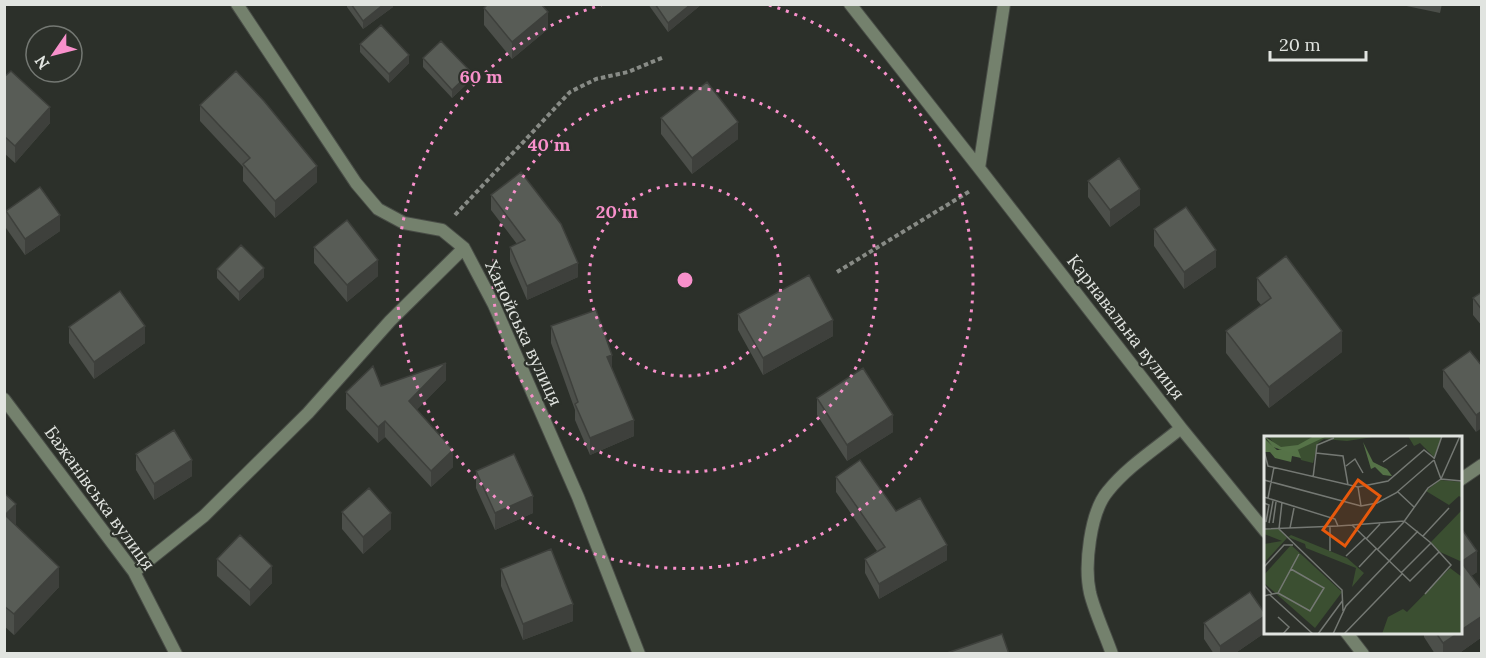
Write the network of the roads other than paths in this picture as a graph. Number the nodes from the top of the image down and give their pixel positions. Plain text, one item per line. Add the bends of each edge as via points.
1 (237, 4) edge
2 (850, 4) edge
3 (1004, 4) edge
4 (979, 168) junction
5 (464, 248) junction
6 (4, 399) edge
7 (1181, 428) junction
8 (1482, 465) edge
9 (1462, 479) edge
10 (1264, 530) edge
11 (135, 573) junction
12 (1347, 634) edge
13 (176, 654) edge
14 (639, 654) edge
15 (1112, 654) edge
16 (1363, 654) edge

1 - 5 street, Ханойська вулиця via 356,183 378,209 404,223 442,230
2 - 4 street, Карнавальна вулиця
3 - 4 street
4 - 7 street, Карнавальна вулиця
5 - 11 street via 390,321 308,414 204,516
5 - 14 street, Ханойська вулиця via 494,305 579,497
6 - 11 street, Бажанівська вулиця
7 - 10 street
7 - 15 street, Карнавальна вулиця via 1106,492 1094,519 1088,556 1090,592
8 - 9 street
11 - 13 street, Бажанівська вулиця
12 - 16 street

